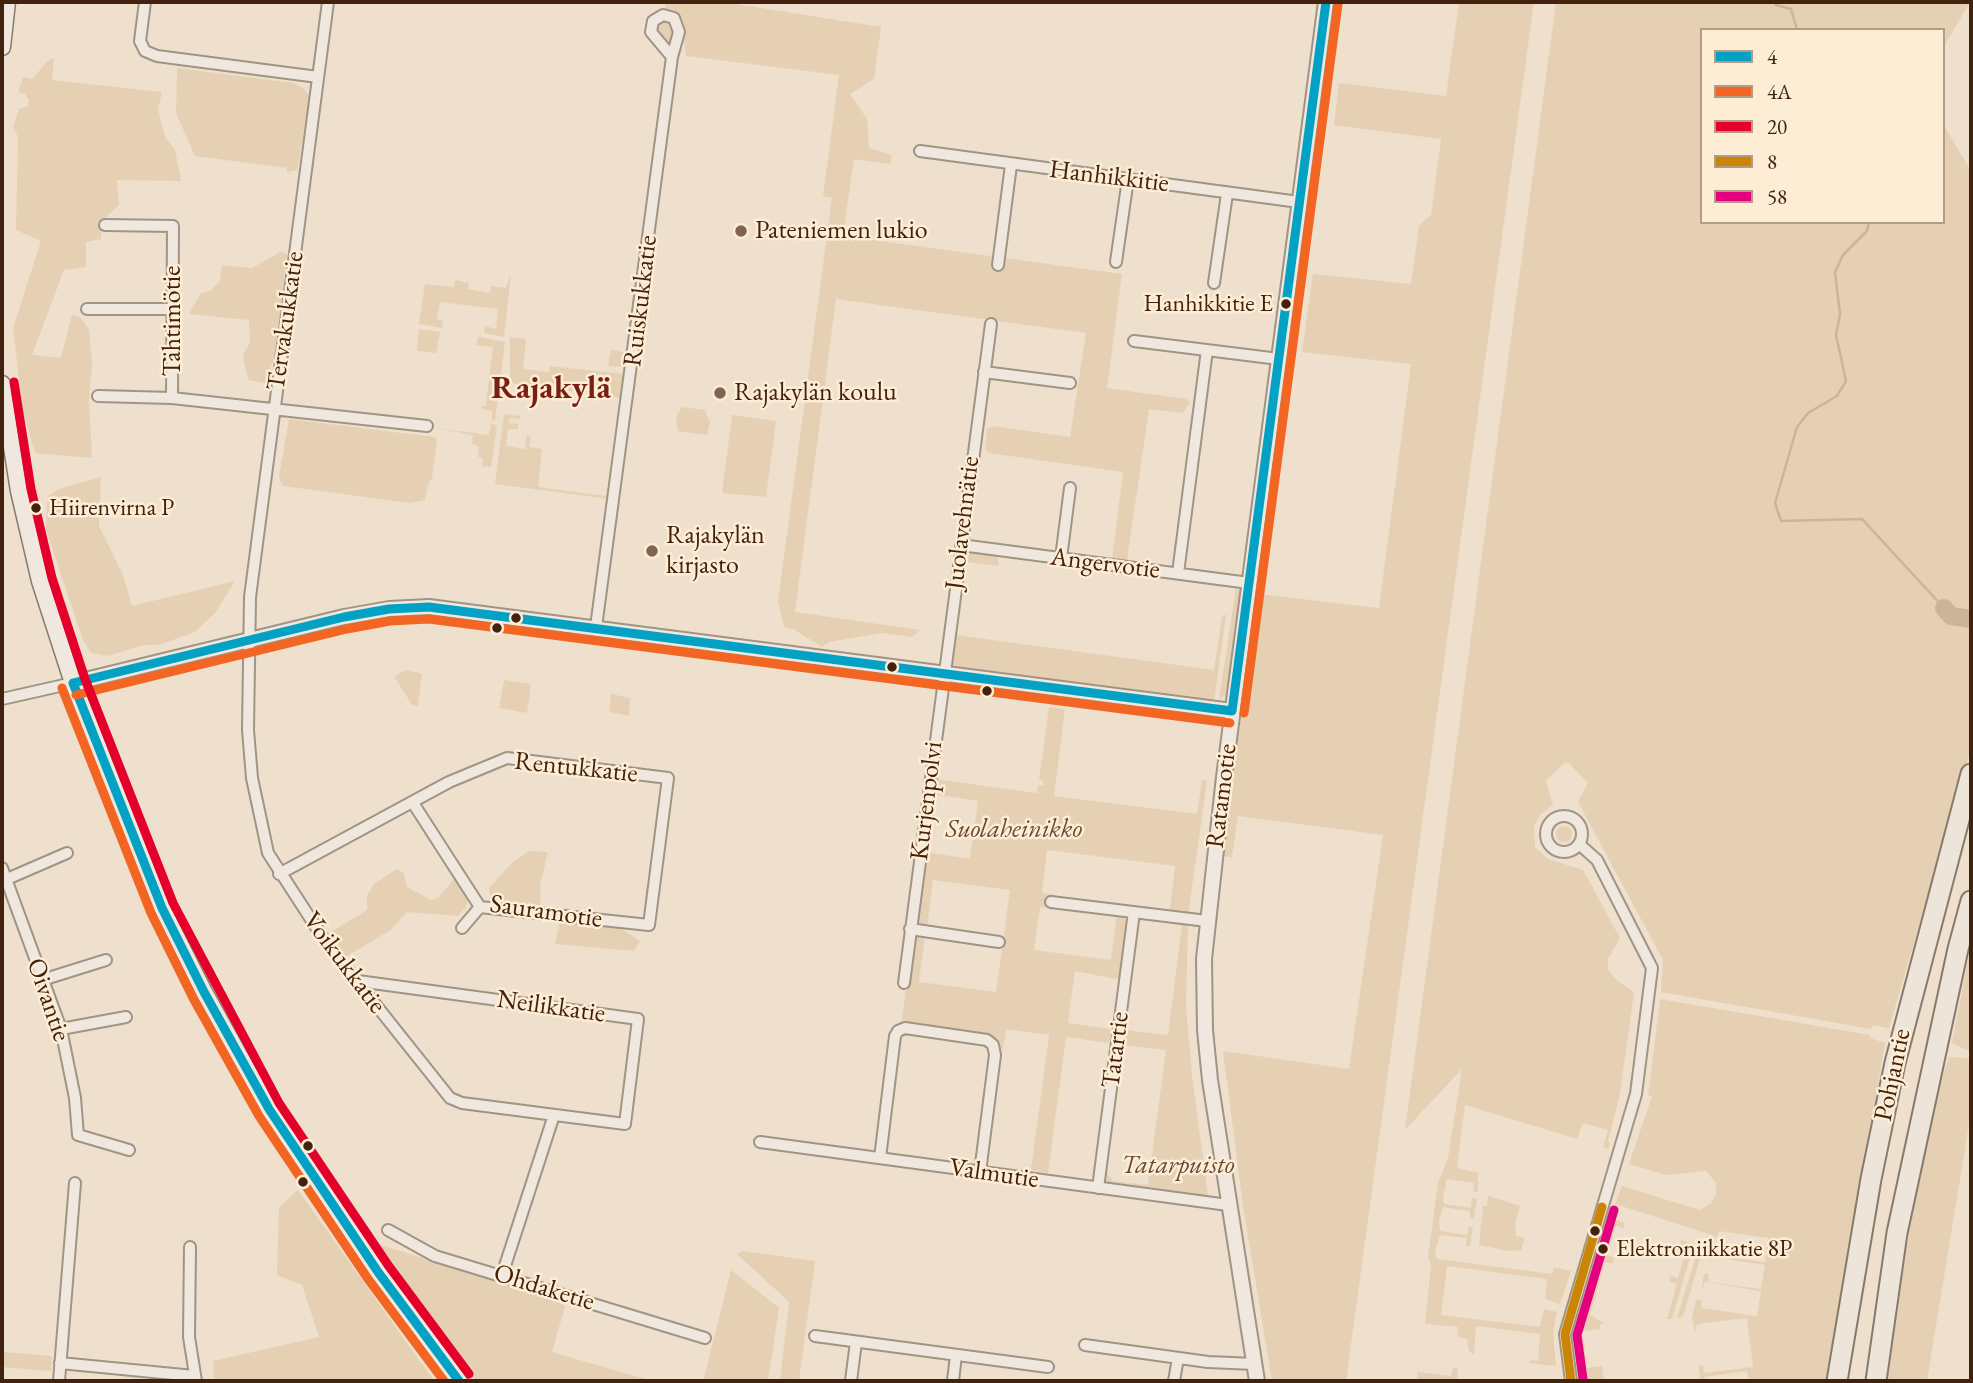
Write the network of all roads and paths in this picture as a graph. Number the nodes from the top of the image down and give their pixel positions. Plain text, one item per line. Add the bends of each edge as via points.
1 (7, 2) edge
2 (145, 2) edge
3 (328, 2) edge
4 (1326, 2) edge
5 (2, 47) edge
6 (672, 57) dead end
7 (318, 77) junction
8 (920, 151) dead end
9 (1012, 165) junction
10 (1128, 179) junction
11 (1227, 194) junction
12 (1299, 202) junction
13 (105, 225) dead end
14 (1116, 262) dead end
15 (998, 265) dead end
16 (1214, 283) dead end
17 (87, 309) dead end
18 (175, 309) junction
19 (991, 324) dead end
20 (1134, 341) dead end
21 (1207, 350) junction
22 (1279, 359) junction
23 (984, 372) junction
24 (1070, 383) dead end
25 (2, 384) edge
26 (98, 396) dead end
27 (172, 398) junction
28 (274, 407) junction
29 (427, 426) dead end
30 (1070, 488) dead end
31 (961, 545) junction
32 (1061, 558) junction
33 (1178, 573) junction
34 (1249, 583) junction
35 (596, 627) junction
36 (249, 640) junction
37 (943, 673) junction
38 (73, 683) junction
39 (2, 699) edge
40 (1232, 711) junction
41 (1971, 774) edge
42 (413, 803) junction
43 (1579, 845) dead end
44 (67, 852) dead end
45 (4, 874) edge
46 (279, 874) junction
47 (1971, 901) edge
48 (1051, 902) dead end
49 (480, 907) junction
50 (1133, 912) junction
51 (1207, 921) junction
52 (649, 925) joint
53 (462, 928) dead end
54 (910, 929) junction
55 (999, 942) dead end
56 (106, 960) dead end
57 (42, 980) junction
58 (358, 981) junction
59 (904, 983) dead end
60 (126, 1017) dead end
61 (61, 1029) junction
62 (554, 1115) junction
63 (625, 1124) joint
64 (760, 1142) dead end
65 (129, 1150) dead end
66 (880, 1158) junction
67 (980, 1172) junction
68 (75, 1183) dead end
69 (1098, 1188) junction
70 (1228, 1205) junction
71 (388, 1230) dead end
72 (190, 1247) dead end
73 (502, 1275) junction
74 (815, 1336) dead end
75 (705, 1338) dead end
76 (856, 1342) junction
77 (1085, 1345) dead end
78 (956, 1355) junction
79 (1178, 1358) junction
80 (60, 1363) junction
81 (1255, 1364) junction
82 (1048, 1367) dead end
83 (195, 1378) edge
84 (58, 1381) edge
85 (459, 1381) edge
86 (851, 1381) edge
87 (953, 1381) edge
88 (1174, 1381) edge
89 (1257, 1381) edge
90 (1571, 1381) edge
91 (1837, 1381) edge
92 (1876, 1381) edge

1 - 5 main road
2 - 7 street via 140,41 145,51
3 - 7 street, Tervakukkatie
4 - 12 street, Ratamotie
6 - 35 street, Ruiskukkatie
7 - 28 street, Tervakukkatie
8 - 9 street, Hanhikkitie
9 - 10 street, Hanhikkitie
9 - 15 street
10 - 11 street, Hanhikkitie
10 - 14 street
11 - 12 street, Hanhikkitie
11 - 16 street
12 - 22 street, Ratamotie
13 - 18 street, Tähtimötie via 173,226
17 - 18 street
18 - 27 street, Tähtimötie
19 - 23 street, Juolavehnätie
20 - 21 street
21 - 22 street
21 - 33 street
22 - 34 street, Ratamotie
23 - 24 street
23 - 31 street, Juolavehnätie
25 - 38 main road via 34,555
26 - 27 street
27 - 28 street, Tähtimötie
28 - 29 street, Tähtimötie
28 - 36 street, Tervakukkatie via 250,597
30 - 32 street
31 - 32 street, Angervotie
31 - 37 street, Juolavehnätie
32 - 33 street, Angervotie
33 - 34 street, Angervotie
34 - 40 street, Ratamotie
35 - 36 street via 411,607 344,617
35 - 37 street
36 - 38 street
36 - 46 street, Voikukkatie via 252,778 268,853
37 - 40 street
37 - 54 street, Kurjenpolvi
38 - 39 street
38 - 85 main road via 162,908 211,1004 276,1120 378,1272
40 - 51 street, Ratamotie
41 - 91 highway, Pohjantie via 1895,1063
42 - 46 street, Rentukkatie
42 - 49 street, Sauramotie
42 - 52 street, Rentukkatie via 507,758 667,778
43 - 90 street via 1597,860 1652,968 1636,1094 1565,1334
44 - 45 street
45 - 57 street, Oivantie
46 - 58 street, Voikukkatie
47 - 92 highway, Pohjantie via 1897,1233
48 - 50 street
49 - 52 street, Sauramotie
49 - 53 street
50 - 51 street
50 - 69 street, Tatartie
51 - 70 street, Ratamotie via 1205,1030
54 - 55 street
54 - 59 street, Kurjenpolvi
56 - 57 street
57 - 61 street, Oivantie
58 - 62 street, Voikukkatie via 450,1098
58 - 63 street, Neilikkatie via 638,1019
60 - 61 street
61 - 65 street, Oivantie via 78,1135
62 - 63 street, Voikukkatie
62 - 73 street
64 - 66 street, Valmutie
66 - 67 street, Valmutie
66 - 67 street via 895,1036 905,1028 987,1040 993,1045
67 - 69 street, Valmutie
68 - 80 street
69 - 70 street, Valmutie
70 - 81 street, Ratamotie
71 - 73 street, Ohdaketie via 435,1256
72 - 83 street via 188,1313
73 - 75 street, Ohdaketie
74 - 76 street
76 - 78 street
76 - 86 street
77 - 79 street
78 - 82 street
78 - 87 street
79 - 81 street
79 - 88 street
80 - 83 street
80 - 84 street
81 - 89 street, Ratamotie

